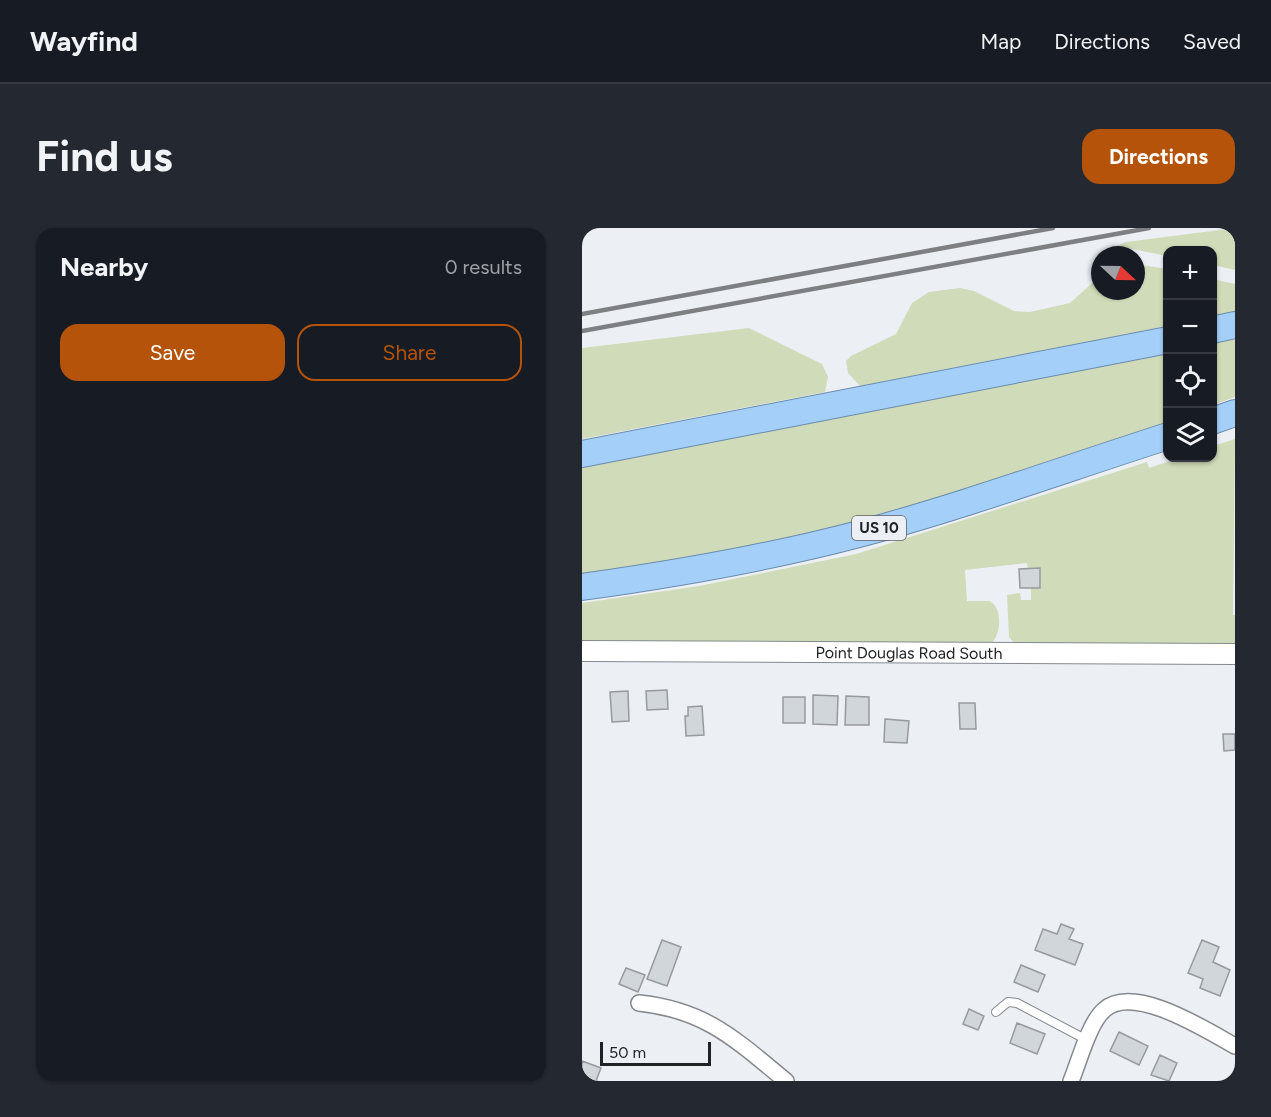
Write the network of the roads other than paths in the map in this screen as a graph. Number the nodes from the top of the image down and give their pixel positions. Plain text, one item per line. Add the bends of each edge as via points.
1 (1235, 325) edge
2 (1217, 329) edge
3 (1163, 341) edge
4 (1235, 413) edge
5 (1217, 419) edge
6 (1163, 437) edge
7 (582, 454) edge
8 (582, 587) edge
9 (582, 651) edge
10 (1235, 654) edge
11 (639, 1003) dead end
12 (996, 1012) dead end
13 (1088, 1040) junction
14 (1235, 1046) edge
15 (786, 1081) edge
16 (1071, 1081) edge

1 - 2 highway
3 - 7 highway
4 - 5 highway
6 - 8 highway, US 10 via 842,538 714,566
9 - 10 street, Point Douglas Road South
11 - 15 street via 681,1010 711,1024
12 - 13 lane via 1008,1002 1017,1003
13 - 14 street via 1103,1010 1115,1002 1130,1000 1146,1002
13 - 16 street

